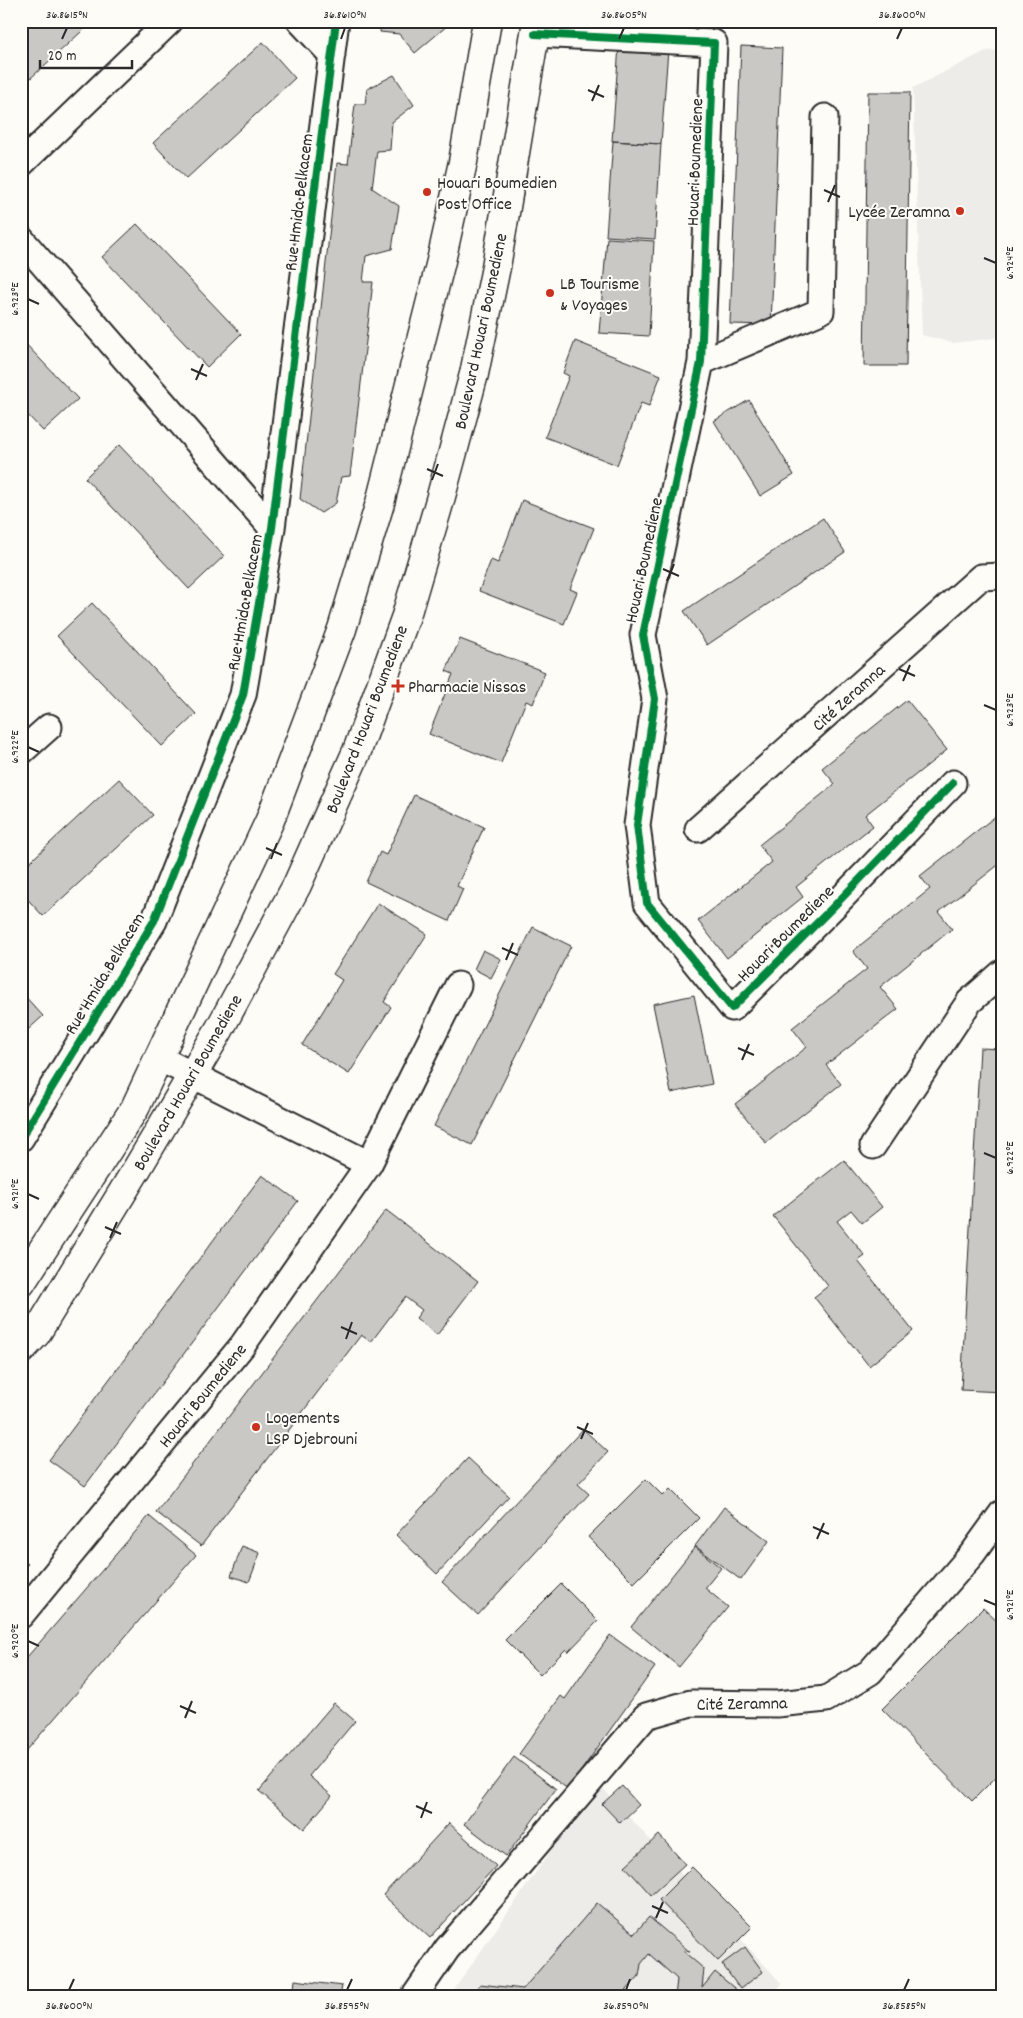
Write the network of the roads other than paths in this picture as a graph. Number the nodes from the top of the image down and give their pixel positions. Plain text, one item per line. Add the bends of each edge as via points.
1 (170, 21) edge
2 (300, 21) edge
3 (336, 21) edge
4 (487, 21) edge
5 (536, 28) edge
6 (332, 55) junction
7 (824, 117) dead end
8 (21, 164) edge
9 (21, 239) edge
10 (701, 362) junction
11 (272, 528) junction
12 (1002, 576) edge
13 (48, 727) dead end
14 (21, 752) edge
15 (953, 783) dead end
16 (698, 829) dead end
17 (1002, 973) edge
18 (458, 985) dead end
19 (159, 1058) junction
20 (192, 1075) junction
21 (21, 1138) edge
22 (873, 1146) dead end
23 (369, 1164) junction
24 (21, 1284) edge
25 (21, 1350) edge
26 (1002, 1513) edge
27 (21, 1615) edge
28 (414, 1997) edge

1 - 8 street
2 - 6 street
3 - 6 street, Rue Hmida Belkacem
4 - 19 highway, Boulevard Houari Boumediene via 463,162 441,261 382,494 342,629 270,820
5 - 10 street, Houari Boumediene via 714,42
5 - 20 highway, Boulevard Houari Boumediene via 496,267 474,374 406,616 357,751 297,885
6 - 11 street, Rue Hmida Belkacem
7 - 10 street via 821,311
9 - 11 street
10 - 15 street, Houari Boumediene via 643,635 655,699 637,825 647,903 732,1008
11 - 21 street, Rue Hmida Belkacem via 244,695 154,921
12 - 16 street, Cité Zeramna via 981,577
13 - 14 street
17 - 22 street via 969,1002
18 - 23 street, Houari Boumediene
19 - 20 street
19 - 24 highway, Boulevard Houari Boumediene via 134,1108
20 - 23 street
20 - 25 highway, Boulevard Houari Boumediene via 36,1334
23 - 27 street, Houari Boumediene via 242,1346
26 - 28 street, Cité Zeramna via 973,1553 870,1672 826,1699 776,1704 691,1703 646,1716 447,1949

